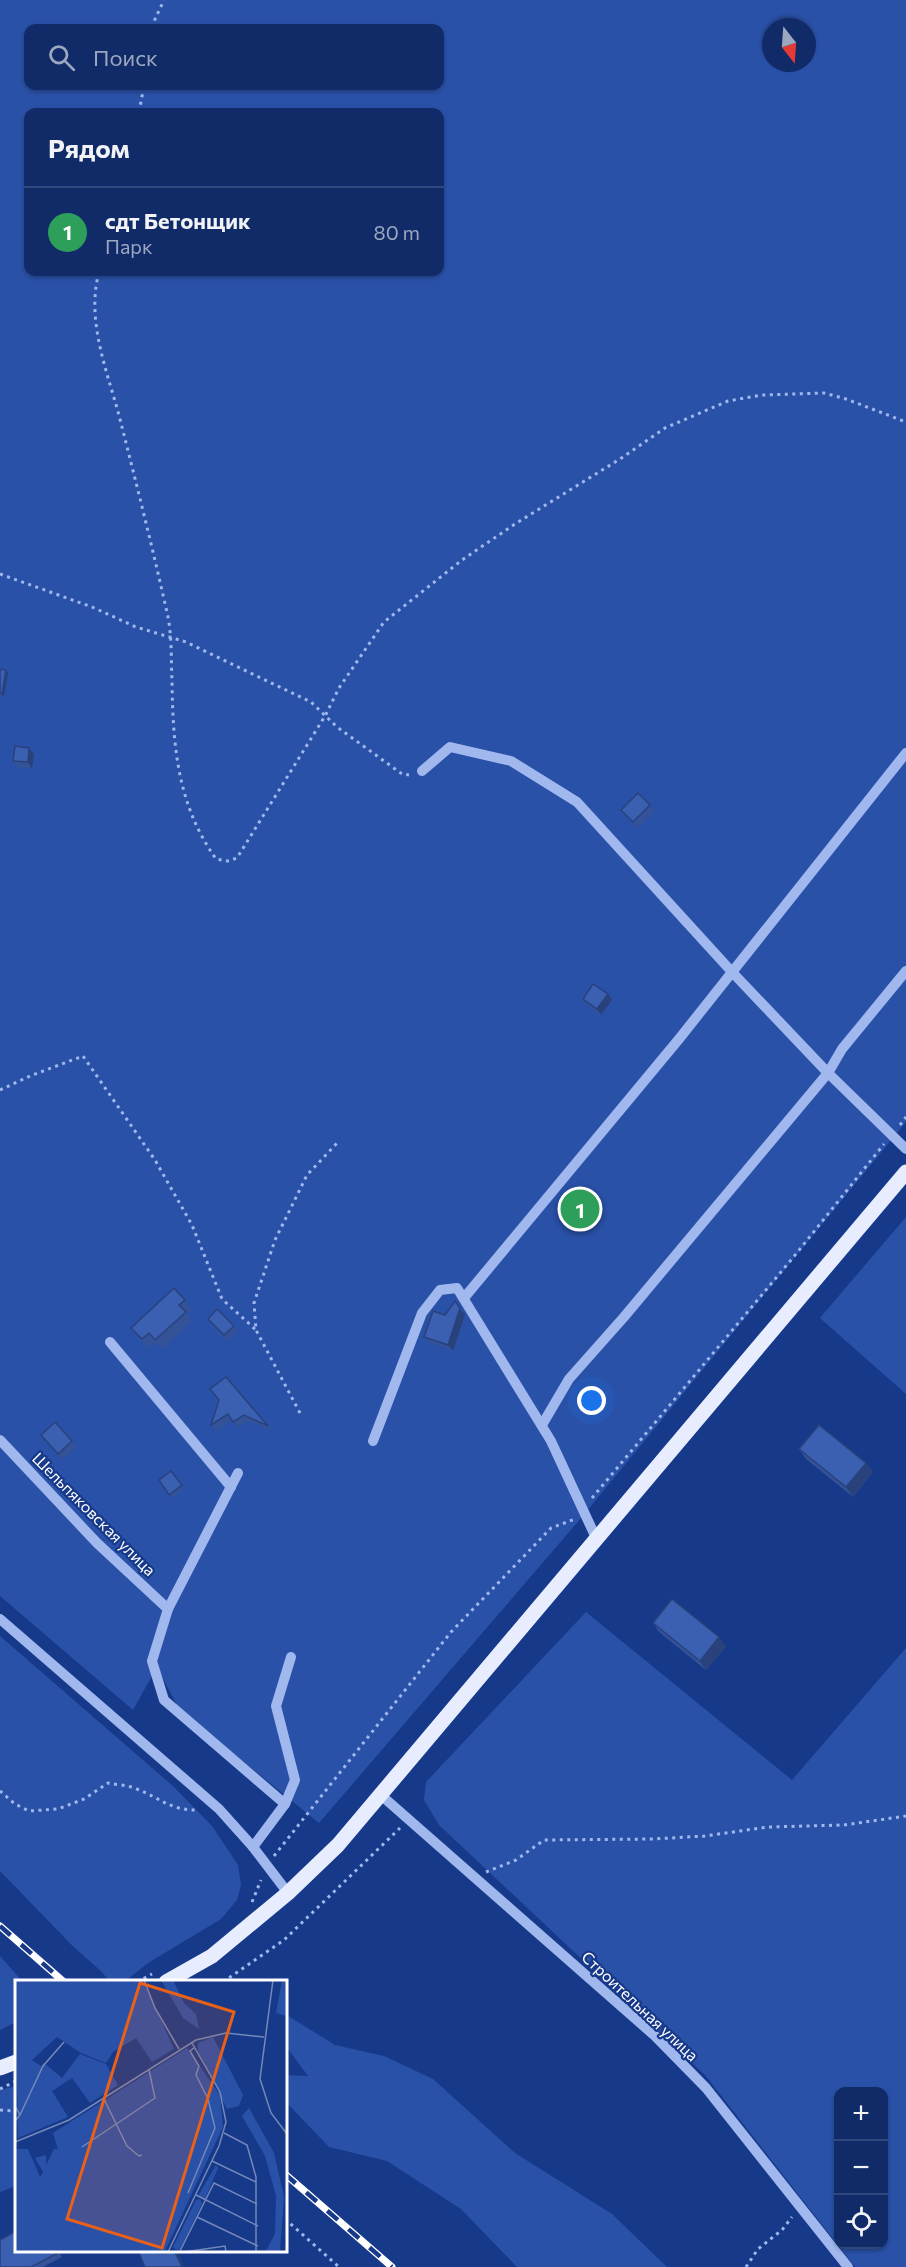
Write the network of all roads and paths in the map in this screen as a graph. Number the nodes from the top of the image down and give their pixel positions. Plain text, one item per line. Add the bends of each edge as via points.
1 (164, 0) edge
2 (154, 24) edge
3 (143, 90) edge
4 (140, 108) edge
5 (98, 276) edge
6 (906, 422) edge
7 (0, 574) edge
8 (170, 638) junction
9 (325, 716) junction
10 (906, 753) edge
11 (422, 771) joint
12 (906, 971) edge
13 (732, 972) junction
14 (828, 1073) junction
15 (0, 1090) edge
16 (339, 1141) dead end
17 (906, 1149) edge
18 (906, 1172) edge
19 (464, 1298) junction
20 (256, 1330) junction
21 (110, 1342) dead end
22 (300, 1413) dead end
23 (542, 1425) junction
24 (0, 1440) edge
25 (373, 1441) dead end
26 (238, 1473) dead end
27 (231, 1487) junction
28 (597, 1540) junction
29 (168, 1609) junction
30 (0, 1619) edge
31 (291, 1657) dead end
32 (0, 1791) edge
33 (382, 1796) junction
34 (285, 1804) junction
35 (219, 1809) junction
36 (906, 1816) edge
37 (409, 1820) junction
38 (253, 1847) junction
39 (470, 1874) junction
40 (288, 1893) junction
41 (164, 1978) edge
42 (227, 1980) edge
43 (15, 2062) edge
44 (0, 2068) edge
45 (15, 2082) edge
46 (0, 2089) edge
47 (0, 2110) edge
48 (15, 2111) edge
49 (801, 2206) junction
50 (286, 2220) edge
51 (339, 2267) edge
52 (746, 2267) edge
53 (848, 2267) edge

1 - 2 path
3 - 4 path
5 - 8 path via 94,289 97,337 122,424
6 - 9 path via 824,393 780,394 728,401 665,429 515,524 410,600 384,622 339,688
7 - 8 path
8 - 9 path via 186,642 310,702
8 - 9 path via 177,766 187,803 216,859 237,858
9 - 11 path via 402,774
10 - 13 street
11 - 13 street via 450,747 511,761 577,802
12 - 14 street via 842,1049
13 - 14 street
13 - 19 street
14 - 17 street
14 - 23 street via 568,1379
15 - 20 path via 83,1056 155,1160 192,1225 222,1299
16 - 20 path via 307,1175 275,1240 254,1303
18 - 28 main road
19 - 23 street
19 - 25 street via 457,1288 440,1290 422,1313
20 - 22 path
21 - 27 street
23 - 28 street
24 - 29 street, Шельпяковская улица via 97,1543
26 - 27 street
27 - 29 street
28 - 33 main road
29 - 34 street via 152,1661 164,1700
30 - 35 street
31 - 34 street via 276,1707 295,1780
32 - 35 path via 29,1811 58,1809 84,1799 108,1783 136,1788 163,1803 190,1810
33 - 37 street, Строительная улица
33 - 40 main road
34 - 38 street
35 - 38 street
36 - 39 path via 705,1836 544,1840 516,1860
37 - 39 street, Строительная улица
37 - 42 path via 284,1940
38 - 40 street
39 - 49 street, Строительная улица via 655,2036 706,2088
40 - 41 main road via 212,1956
43 - 44 main road
45 - 46 path
47 - 48 path
49 - 52 path via 782,2230 758,2249
49 - 53 street, Строительная улица
50 - 51 path

